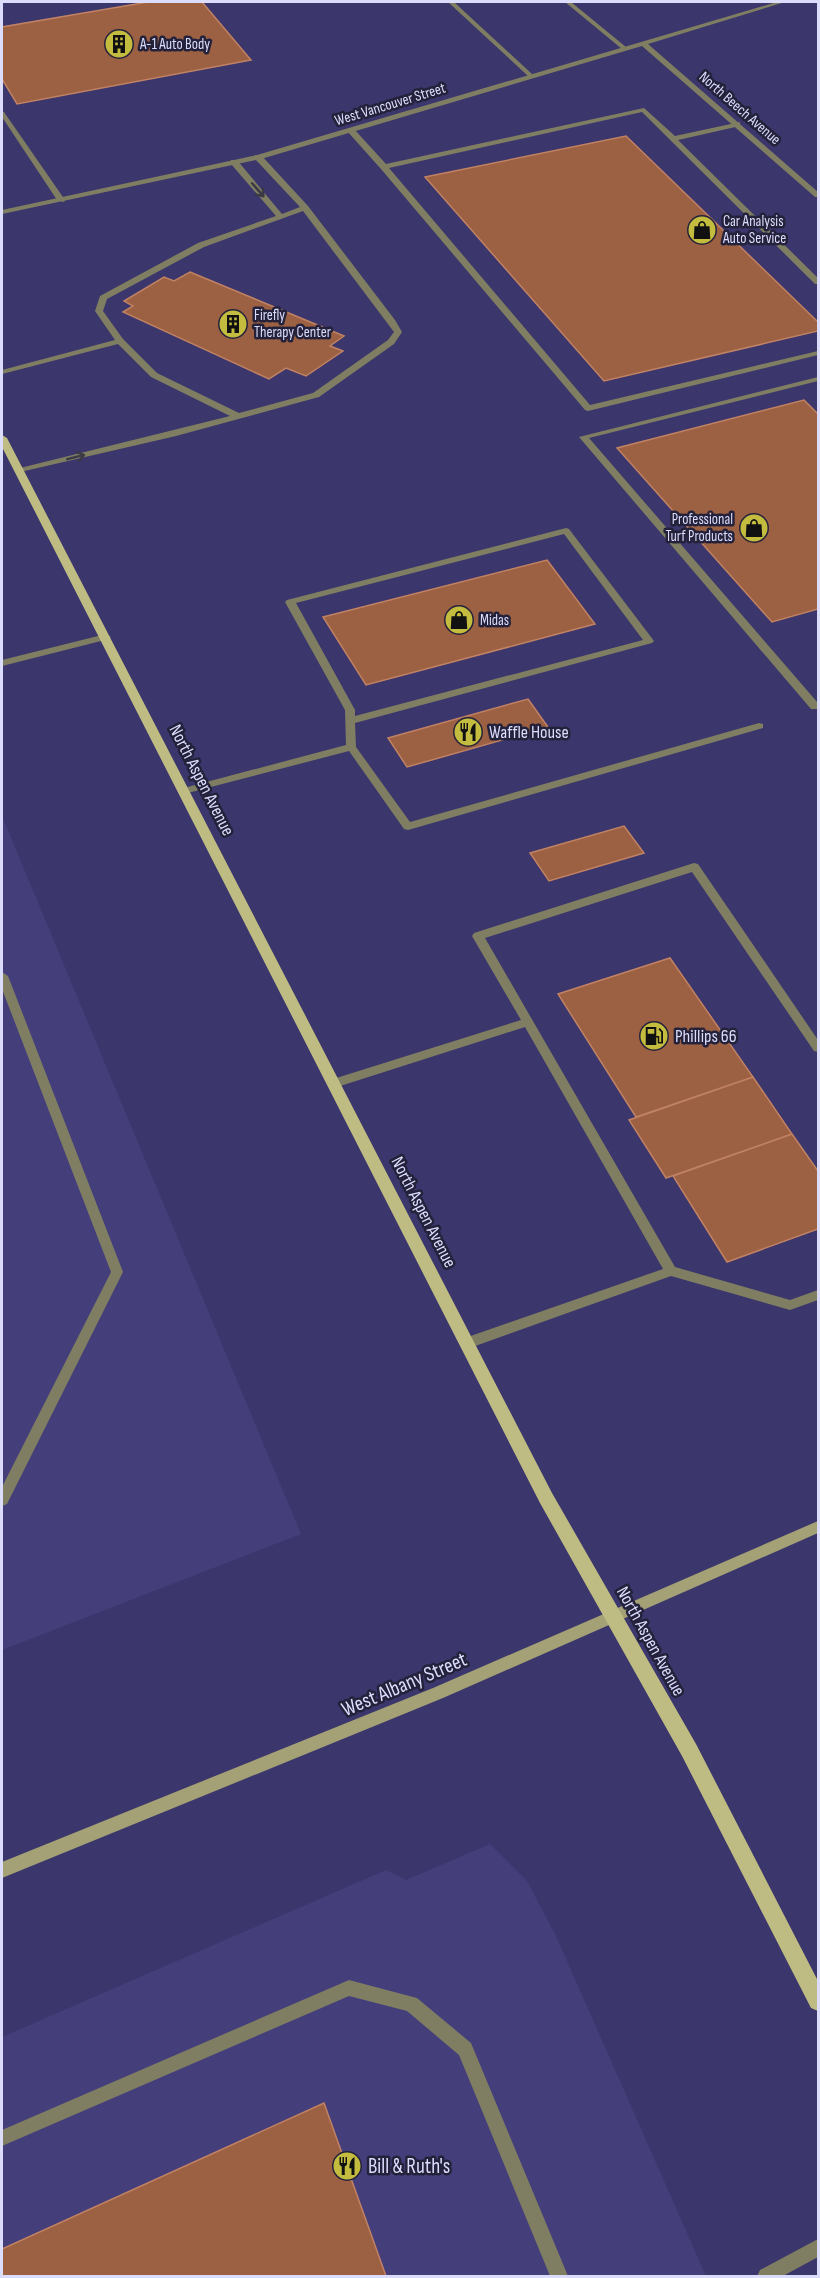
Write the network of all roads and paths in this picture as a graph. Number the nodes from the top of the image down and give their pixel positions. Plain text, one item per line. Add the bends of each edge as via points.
1 (451, 2) edge
2 (568, 2) edge
3 (782, 2) edge
4 (643, 43) junction
5 (624, 48) junction
6 (530, 75) junction
7 (2, 113) edge
8 (737, 124) junction
9 (351, 131) junction
10 (673, 139) junction
11 (258, 157) junction
12 (234, 162) junction
13 (384, 166) junction
14 (819, 195) edge
15 (61, 200) junction
16 (305, 208) junction
17 (2, 212) edge
18 (282, 217) junction
19 (819, 282) edge
20 (120, 341) junction
21 (819, 353) edge
22 (2, 372) edge
23 (819, 379) edge
24 (239, 417) junction
25 (2, 438) edge
26 (19, 471) junction
27 (106, 637) junction
28 (2, 663) edge
29 (819, 706) edge
30 (350, 721) junction
31 (759, 726) dead end
32 (351, 747) junction
33 (184, 791) junction
34 (2, 976) edge
35 (528, 1022) junction
36 (819, 1048) edge
37 (334, 1083) junction
38 (670, 1270) junction
39 (819, 1296) edge
40 (467, 1343) junction
41 (2, 1500) edge
42 (819, 1527) edge
43 (613, 1616) junction
44 (2, 1870) edge
45 (819, 2001) edge
46 (2, 2138) edge
47 (819, 2248) edge
48 (560, 2277) edge
49 (766, 2277) edge

1 - 6 street
2 - 5 street
3 - 4 street, West Vancouver Street
4 - 5 street, West Vancouver Street
4 - 8 street, North Beech Avenue
5 - 6 street, West Vancouver Street
6 - 9 street, West Vancouver Street
7 - 15 street
8 - 10 street
8 - 14 street, North Beech Avenue
9 - 11 street, West Vancouver Street
9 - 13 street
10 - 13 street via 644,110
10 - 19 street
11 - 12 street, West Vancouver Street
11 - 16 street
12 - 15 street, West Vancouver Street
12 -> 18 street
13 - 21 street via 588,408
15 - 17 street, West Vancouver Street
16 - 18 street
16 - 24 street via 398,332 391,342 316,395
18 - 20 street via 201,245 103,298 99,311
20 - 22 street
20 - 24 street via 154,375
23 - 29 street via 583,437 815,707
26 -> 24 street
25 - 26 main road, North Aspen Avenue
26 - 27 main road, North Aspen Avenue
27 - 28 street
27 - 33 main road, North Aspen Avenue
30 - 30 street via 350,710 290,602 566,531 649,641
30 - 32 street
31 - 32 street via 408,826
32 - 33 street
33 - 37 main road, North Aspen Avenue
34 - 41 street via 117,1272
35 - 36 street via 478,936 694,867
35 - 37 street
35 - 38 street
37 - 40 main road, North Aspen Avenue
38 - 39 street via 790,1305
38 - 40 street
40 - 43 main road, North Aspen Avenue via 546,1498
42 - 43 main road, West Albany Street
43 - 44 main road, West Albany Street via 429,1697
43 - 45 main road, North Aspen Avenue via 689,1750
46 - 48 street via 349,1988 411,2004 465,2049
47 - 49 street

